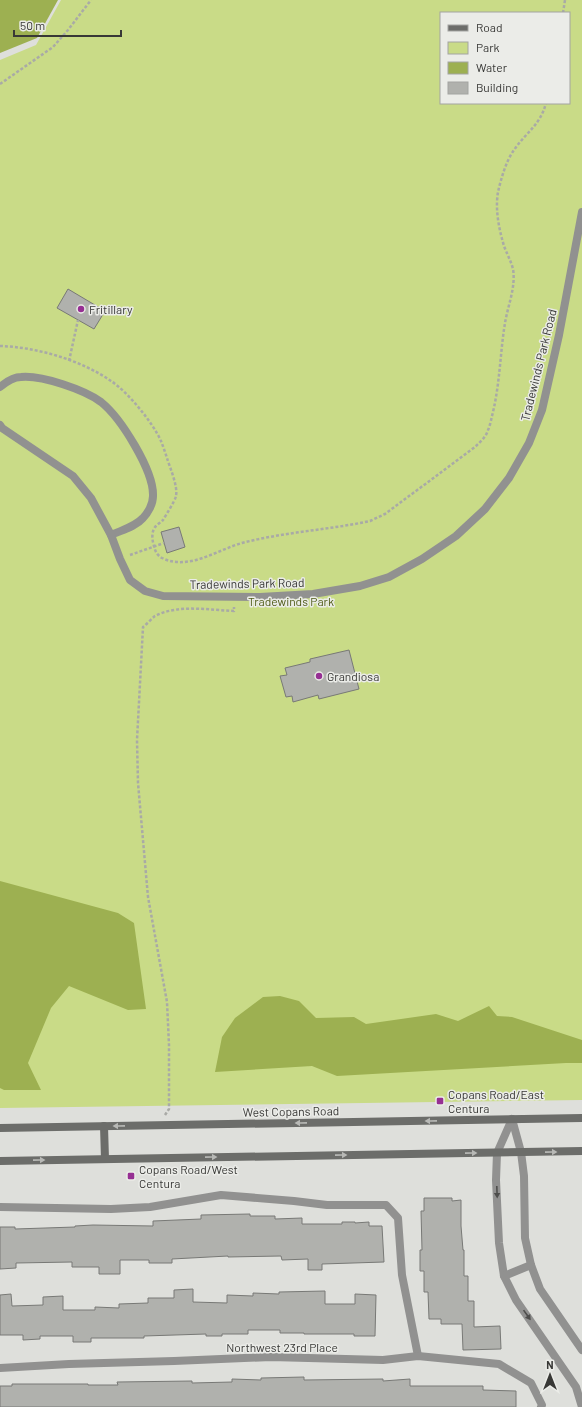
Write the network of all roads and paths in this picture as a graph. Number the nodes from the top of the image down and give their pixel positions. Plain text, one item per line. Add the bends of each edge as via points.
1 (91, 0) edge
2 (564, 0) edge
3 (563, 12) edge
4 (0, 84) edge
5 (546, 104) edge
6 (582, 212) edge
7 (78, 320) dead end
8 (69, 361) dead end
9 (0, 387) edge
10 (0, 425) edge
11 (111, 534) junction
12 (164, 543) dead end
13 (154, 547) junction
14 (120, 558) junction
15 (235, 597) junction
16 (450, 1092) dead end
17 (450, 1100) dead end
18 (582, 1118) edge
19 (512, 1119) junction
20 (158, 1125) junction
21 (104, 1126) junction
22 (0, 1128) edge
23 (582, 1151) edge
24 (520, 1152) junction
25 (497, 1153) junction
26 (105, 1159) junction
27 (0, 1161) edge
28 (0, 1207) edge
29 (531, 1265) junction
30 (504, 1276) junction
31 (582, 1350) edge
32 (418, 1356) junction
33 (0, 1368) edge
34 (541, 1407) edge
35 (582, 1407) edge

1 - 4 path via 53,47
2 - 3 path
5 - 13 path via 538,123 513,151 498,192 496,207 514,278 505,321 496,402 484,439 391,509 370,521 242,543 181,563 162,558 157,555
6 - 15 street, Tradewinds Park Road via 542,410 529,443 509,478 485,509 456,536 389,577 360,586 313,594
7 - 8 path
9 - 11 street via 7,381 21,377 43,379 77,389 102,403 123,427 140,453 151,480 153,496 150,508 143,518 132,526
10 - 11 street, Tradewinds Park Road via 73,476 91,498
11 - 14 street, Tradewinds Park Road
12 - 13 path
13 - 14 path
14 - 15 street, Tradewinds Park Road via 130,580 145,591 164,596
15 - 20 path via 234,610 171,611 154,617 143,627 137,740 138,784 148,897 167,1002 170,1045 169,1109
16 - 17 path
18 - 19 main road, West Copans Road
19 -> 20 main road, West Copans Road
19 - 24 street
19 - 25 street
20 -> 21 main road, West Copans Road
21 - 22 main road, West Copans Road
21 - 26 main road
24 -> 23 main road
24 - 25 main road
24 - 29 street via 524,1176 525,1238
26 -> 25 main road
25 -> 30 street via 499,1243
27 -> 26 main road
28 - 32 street via 111,1209 221,1195 327,1205 386,1205 398,1218 402,1275
29 - 30 street
29 - 31 street via 540,1289
30 -> 35 street via 516,1300 576,1387
32 - 33 street, Northwest 23rd Place via 383,1360 271,1357
32 - 34 street, Northwest 23rd Place via 499,1364 531,1383

